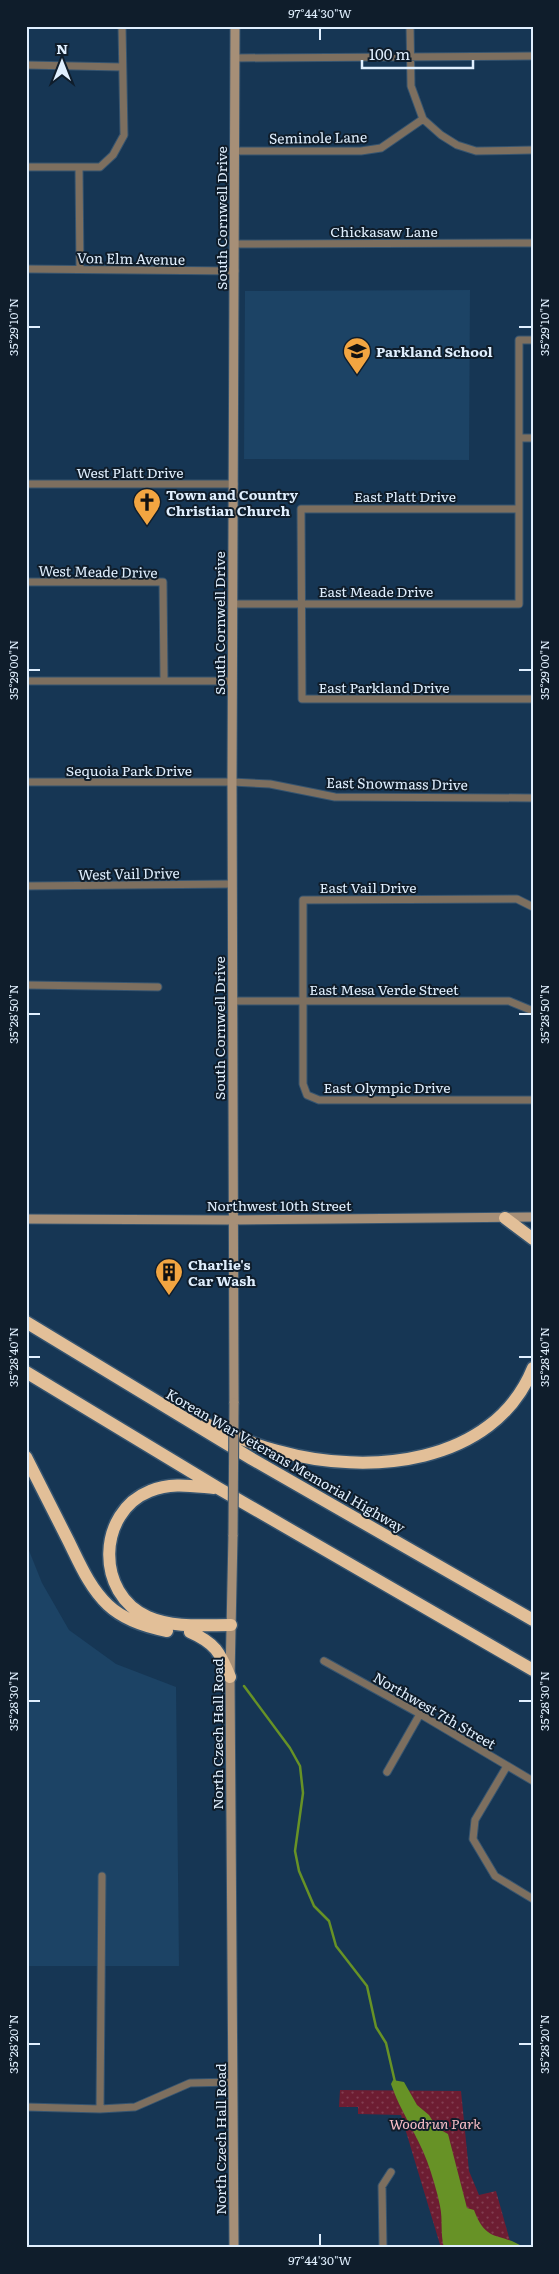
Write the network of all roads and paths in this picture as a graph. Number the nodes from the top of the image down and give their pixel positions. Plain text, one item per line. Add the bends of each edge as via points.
1 (122, 26) edge
2 (235, 26) edge
3 (410, 26) edge
4 (410, 55) junction
5 (533, 56) edge
6 (236, 58) junction
7 (26, 65) edge
8 (122, 67) junction
9 (422, 119) junction
10 (533, 150) edge
11 (235, 151) junction
12 (26, 167) edge
13 (79, 168) junction
14 (533, 243) edge
15 (235, 244) junction
16 (26, 268) edge
17 (80, 270) junction
18 (235, 271) junction
19 (533, 340) edge
20 (519, 438) junction
21 (533, 438) edge
22 (26, 484) edge
23 (234, 484) junction
24 (519, 509) junction
25 (26, 582) edge
26 (234, 604) junction
27 (302, 604) junction
28 (164, 680) junction
29 (26, 681) edge
30 (232, 681) junction
31 (533, 699) edge
32 (26, 782) edge
33 (232, 782) junction
34 (533, 798) edge
35 (232, 884) junction
36 (26, 886) edge
37 (533, 907) edge
38 (26, 985) edge
39 (158, 987) dead end
40 (233, 1001) junction
41 (302, 1001) junction
42 (533, 1011) edge
43 (533, 1100) edge
44 (505, 1218) junction
45 (533, 1218) edge
46 (26, 1219) edge
47 (233, 1220) junction
48 (533, 1239) edge
49 (26, 1322) edge
50 (533, 1368) edge
51 (26, 1372) edge
52 (169, 1409) junction
53 (26, 1457) edge
54 (218, 1488) junction
55 (533, 1620) edge
56 (230, 1629) junction
57 (190, 1632) junction
58 (324, 1661) dead end
59 (533, 1670) edge
60 (230, 1677) junction
61 (420, 1714) junction
62 (507, 1766) junction
63 (387, 1772) dead end
64 (533, 1781) edge
65 (102, 1876) dead end
66 (533, 1899) edge
67 (234, 2082) junction
68 (26, 2107) edge
69 (100, 2109) junction
70 (391, 2172) dead end
71 (234, 2248) edge
72 (383, 2248) edge

1 - 8 street
2 - 6 main road, South Cornwell Drive
3 - 4 street
4 - 5 street
4 - 6 street
4 - 9 street via 410,86
6 - 11 main road, South Cornwell Drive
7 - 8 street
8 - 13 street via 124,134 113,155 100,167
9 - 10 street via 458,146 476,151
9 - 11 street, Seminole Lane via 396,139 371,150
11 - 15 main road, South Cornwell Drive
12 - 13 street
13 - 17 street
14 - 15 street, Chickasaw Lane
15 - 18 main road, South Cornwell Drive
16 - 17 street, Von Elm Avenue
17 - 18 street, Von Elm Avenue
18 - 23 main road, South Cornwell Drive
19 - 20 street via 520,340
20 - 21 street
20 - 24 street
22 - 23 street, West Platt Drive
23 - 26 main road, South Cornwell Drive
24 - 27 street, East Meade Drive via 518,604
24 - 27 street, East Platt Drive via 302,508
25 - 28 street, West Meade Drive via 163,582
26 - 27 street, East Meade Drive
26 - 30 main road, South Cornwell Drive
27 - 31 street, East Parkland Drive via 302,699
28 - 29 street
28 - 30 street
30 - 33 main road, South Cornwell Drive
32 - 33 street, Sequoia Park Drive
33 - 34 street, East Snowmass Drive via 270,784 335,797
33 - 35 main road, South Cornwell Drive
35 - 36 street, West Vail Drive
35 - 40 main road, South Cornwell Drive
37 - 41 street, East Vail Drive via 517,899 304,900
38 - 39 street
40 - 41 street, East Mesa Verde Street
40 - 47 main road, South Cornwell Drive
41 - 42 street, East Mesa Verde Street via 508,1001
41 - 43 street, East Olympic Drive via 303,1084 307,1095 319,1100
44 - 45 main road, Northwest 10th Street
44 - 47 main road, Northwest 10th Street
44 - 48 highway
46 - 47 main road, Northwest 10th Street
47 - 56 main road, North Czech Hall Road, bridge
49 - 52 highway, Korean War Veterans Memorial Highway
50 - 52 highway via 512,1404 488,1428 452,1447 406,1458 340,1462 279,1452
51 - 54 highway
52 - 55 highway, Korean War Veterans Memorial Highway
53 - 57 highway via 91,1584 108,1605 144,1626
54 - 56 highway via 173,1485 138,1497 116,1524 108,1557 120,1593 146,1617 174,1624
54 - 59 highway
56 - 57 highway
56 - 60 main road, North Czech Hall Road
57 - 60 highway via 205,1638 220,1653
58 - 61 street, Northwest 7th Street
60 - 67 main road, North Czech Hall Road
61 - 62 street, Northwest 7th Street
61 - 63 street
62 - 64 street, Northwest 7th Street
62 - 66 street via 474,1820 473,1839 495,1876
65 - 69 street
67 - 69 street via 190,2083 135,2107
67 - 71 main road, North Czech Hall Road
68 - 69 street
70 - 72 street via 382,2186

